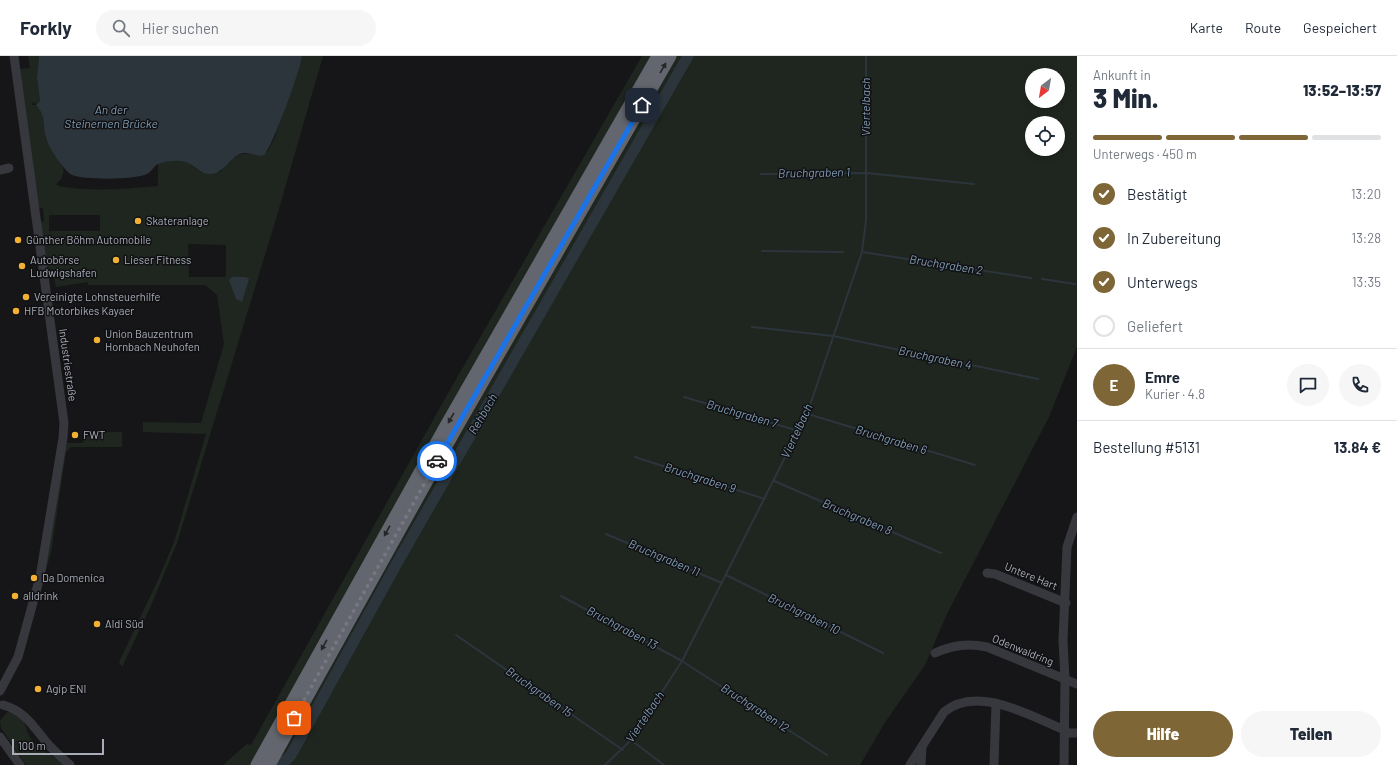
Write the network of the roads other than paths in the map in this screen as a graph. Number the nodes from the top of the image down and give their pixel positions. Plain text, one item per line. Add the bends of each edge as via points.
1 (14, 56) edge
2 (658, 56) edge
3 (670, 56) edge
4 (1077, 517) edge
5 (987, 573) dead end
6 (1066, 603) junction
7 (935, 653) dead end
8 (10, 673) junction
9 (0, 680) edge
10 (1065, 680) junction
11 (1077, 684) edge
12 (0, 692) edge
13 (996, 703) junction
14 (1, 708) edge
15 (1065, 731) junction
16 (1077, 733) edge
17 (0, 737) edge
18 (922, 745) junction
19 (264, 763) edge
20 (20, 765) edge
21 (70, 765) edge
22 (910, 765) edge
23 (921, 765) edge
24 (994, 765) edge
25 (1064, 765) edge

1 - 8 street, Industriestraße via 64,422 64,438 40,577 18,657
2 -> 19 highway via 438,440
19 -> 3 highway
4 - 6 street, Untere Hart via 1067,547
5 - 6 street, Untere Hart
6 - 10 street, Untere Hart via 1063,640
7 - 10 street, Odenwaldring via 950,646 986,647
8 - 9 street, Industriestraße
8 - 12 street, Industriestraße
10 - 11 street, Odenwaldring
10 - 15 street, Untere Hart
12 - 14 street
13 - 15 street
13 - 18 street via 969,700 950,706 938,718
13 - 24 street
14 - 21 street via 17,710 30,719 48,744
15 - 16 street
15 - 25 street, Untere Hart
17 - 20 street
18 - 22 street
18 - 23 street

